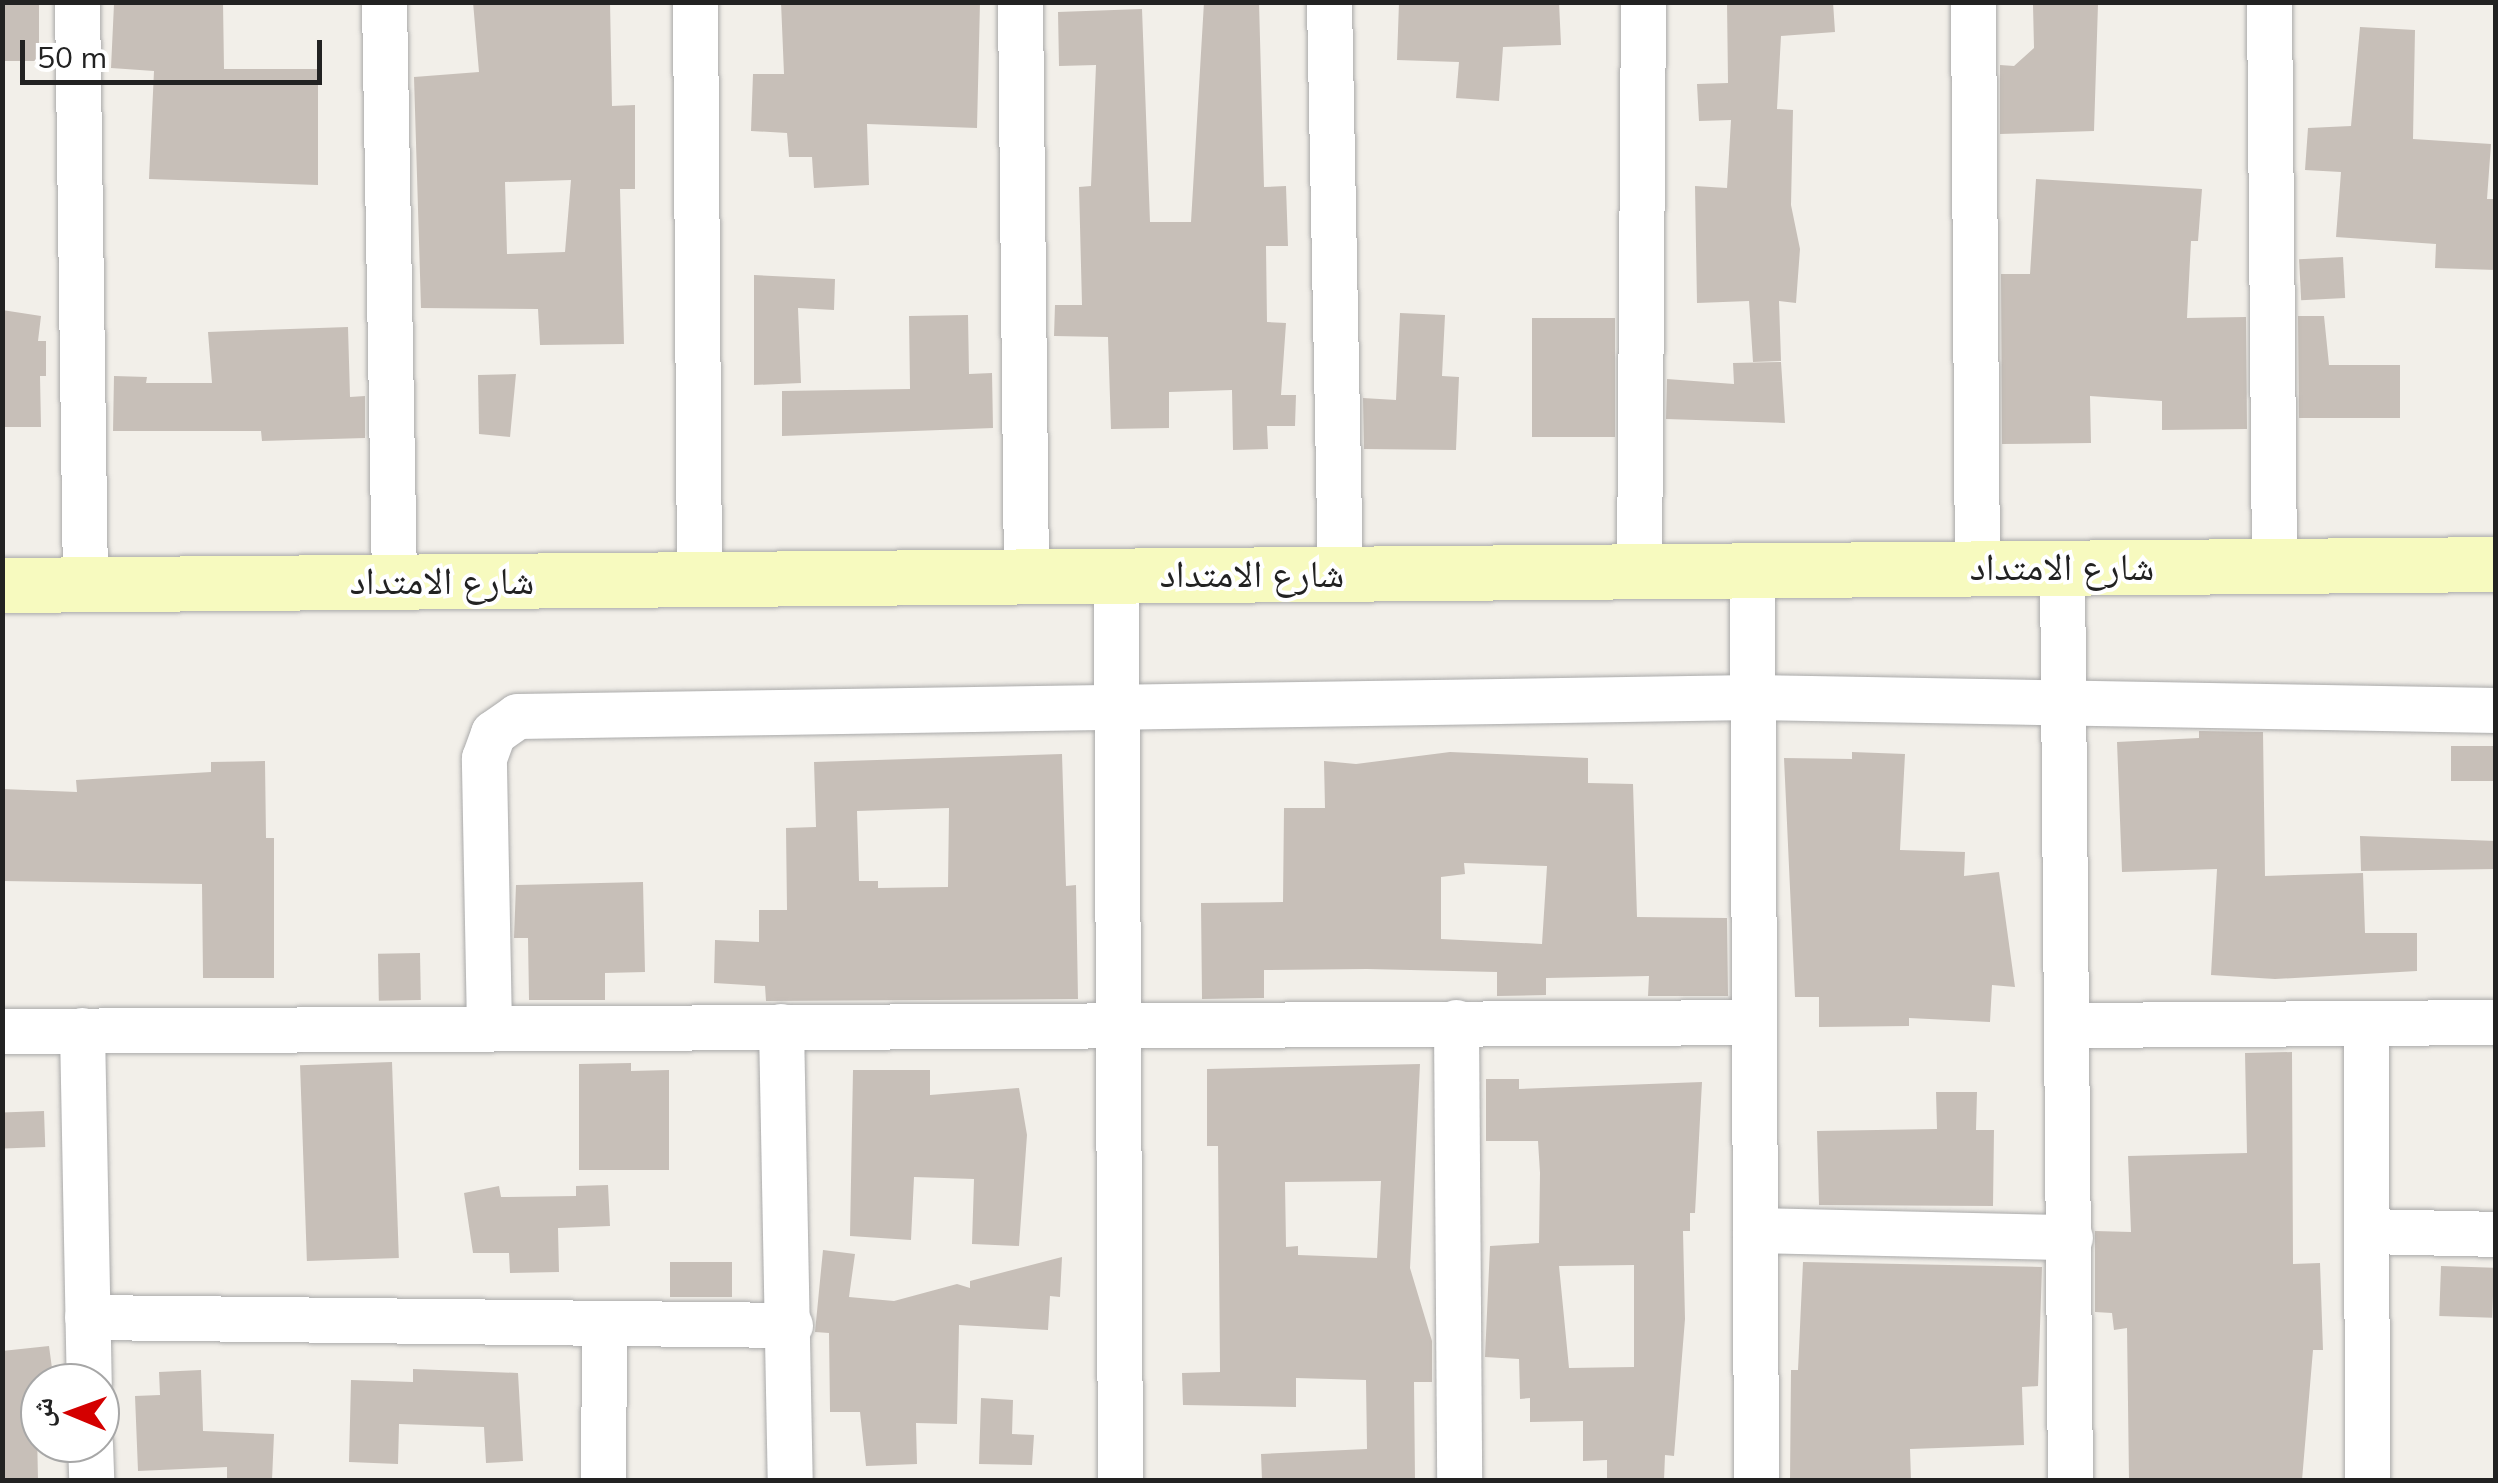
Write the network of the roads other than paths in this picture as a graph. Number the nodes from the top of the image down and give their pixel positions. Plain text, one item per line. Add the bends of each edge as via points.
1 (77, 2) edge
2 (384, 2) edge
3 (695, 2) edge
4 (1020, 2) edge
5 (1329, 2) edge
6 (1643, 2) edge
7 (1973, 2) edge
8 (2269, 2) edge
9 (2496, 564) edge
10 (2274, 565) junction
11 (1977, 568) junction
12 (2062, 568) junction
13 (1752, 570) junction
14 (1639, 571) junction
15 (1340, 573) junction
16 (1116, 575) junction
17 (1026, 576) junction
18 (699, 579) junction
19 (394, 581) junction
20 (5, 584) edge
21 (85, 584) junction
22 (1752, 697) junction
23 (2066, 702) junction
24 (1118, 710) junction
25 (2496, 710) edge
26 (1456, 1022) junction
27 (1754, 1022) junction
28 (2496, 1022) edge
29 (2366, 1023) junction
30 (1118, 1024) junction
31 (2070, 1024) junction
32 (782, 1026) junction
33 (488, 1028) junction
34 (2, 1030) edge
35 (82, 1030) junction
36 (1755, 1230) junction
37 (2366, 1232) junction
38 (2496, 1234) edge
39 (2070, 1237) junction
40 (87, 1317) junction
41 (604, 1323) junction
42 (790, 1325) junction
43 (88, 1363) edge
44 (603, 1480) edge
45 (790, 1480) edge
46 (1120, 1480) edge
47 (1459, 1480) edge
48 (1756, 1480) edge
49 (2070, 1480) edge
50 (2367, 1480) edge

1 - 21 street
2 - 19 street
3 - 18 street
4 - 17 street
5 - 15 street
6 - 14 street
7 - 11 street
8 - 10 street
9 - 10 street, شارع الامتداد
10 - 12 street, شارع الامتداد
11 - 12 street, شارع الامتداد
11 - 13 street, شارع الامتداد
12 - 23 street
13 - 14 street, شارع الامتداد
13 - 22 street
14 - 15 street, شارع الامتداد
15 - 16 street, شارع الامتداد
16 - 17 street, شارع الامتداد
16 - 24 street
17 - 18 street, شارع الامتداد
18 - 19 street, شارع الامتداد
19 - 21 street, شارع الامتداد
20 - 21 street, شارع الامتداد
22 - 23 street
22 - 24 street
22 - 27 street
23 - 25 street
23 - 31 street
24 - 30 street
24 - 33 street via 517,716 493,734 484,758
26 - 27 street
26 - 30 street
26 - 47 street
27 - 36 street
28 - 29 street
29 - 31 street
29 - 37 street
30 - 32 street
30 - 46 street
31 - 39 street
32 - 33 street
32 - 42 street
33 - 35 street
34 - 35 street
35 - 40 street
36 - 39 street
36 - 48 street
37 - 38 street
37 - 50 street
39 - 49 street
40 - 41 street
40 - 43 street
41 - 42 street
41 - 44 street
42 - 45 street

